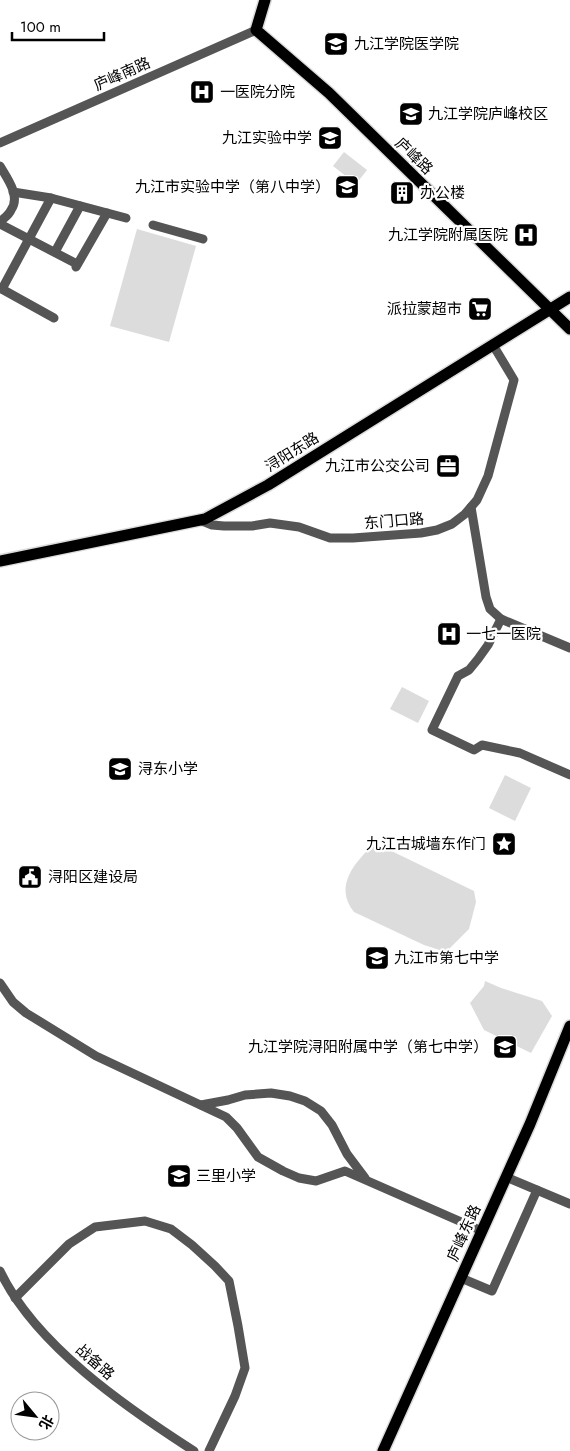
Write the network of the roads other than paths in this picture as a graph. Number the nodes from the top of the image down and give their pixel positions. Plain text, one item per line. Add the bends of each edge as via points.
1 (265, 0) edge
2 (256, 30) junction
3 (0, 143) edge
4 (0, 166) edge
5 (14, 192) junction
6 (51, 198) junction
7 (80, 206) junction
8 (107, 213) junction
9 (126, 218) dead end
10 (0, 223) edge
11 (153, 225) dead end
12 (29, 239) junction
13 (203, 239) dead end
14 (55, 252) junction
15 (1, 288) edge
16 (570, 297) edge
17 (551, 309) junction
18 (54, 318) dead end
19 (570, 329) edge
20 (493, 346) junction
21 (471, 507) junction
22 (200, 520) junction
23 (0, 561) edge
24 (501, 619) junction
25 (570, 648) edge
26 (570, 775) edge
27 (0, 983) edge
28 (570, 1026) edge
29 (201, 1105) junction
30 (506, 1177) junction
31 (366, 1180) junction
32 (538, 1190) junction
33 (570, 1204) edge
34 (482, 1231) junction
35 (0, 1271) edge
36 (461, 1278) junction
37 (15, 1298) junction
38 (194, 1451) edge
39 (209, 1451) edge
40 (383, 1451) edge

1 - 2 main road
2 - 3 street, 庐峰南路
2 - 17 main road, 庐峰路 via 329,93
4 - 5 street
5 - 6 street
5 - 10 street via 14,206
6 - 7 street
6 - 12 street
7 - 8 street
7 - 14 street
8 - 9 street
8 - 14 street via 76,265
10 - 12 street
11 - 13 street
12 - 14 street
12 - 15 street
15 - 18 street
16 - 17 main road, 浔阳东路
17 - 19 main road, 庐峰路
17 - 20 main road, 浔阳东路
20 - 21 street, 东门口路 via 514,380 488,476
20 - 22 main road, 浔阳东路 via 268,485
21 - 22 street, 东门口路 via 452,524 437,530 353,538 330,538 270,523 224,526
21 - 24 street via 486,598 490,609
22 - 23 main road, 浔阳东路
24 - 25 street
24 - 26 street via 483,652 469,670 458,676 432,730 474,750 482,745 520,753
27 - 29 street via 13,1002 34,1018 96,1056
28 - 30 main road, 庐峰东路
29 - 31 street via 226,1118 258,1157 283,1171 316,1181 345,1171
29 - 31 street via 270,1093 305,1101 327,1118 351,1161
30 - 32 street
30 - 34 main road, 庐峰东路
31 - 34 street
32 - 33 street
32 - 36 street via 492,1291
34 - 36 main road, 庐峰东路
35 - 37 street, 战备路
36 - 40 main road, 庐峰东路
37 - 38 street, 战备路 via 49,1339 89,1375 116,1398
37 - 39 street via 69,1244 95,1227 146,1221 171,1229 192,1245 229,1281 244,1368 235,1396

